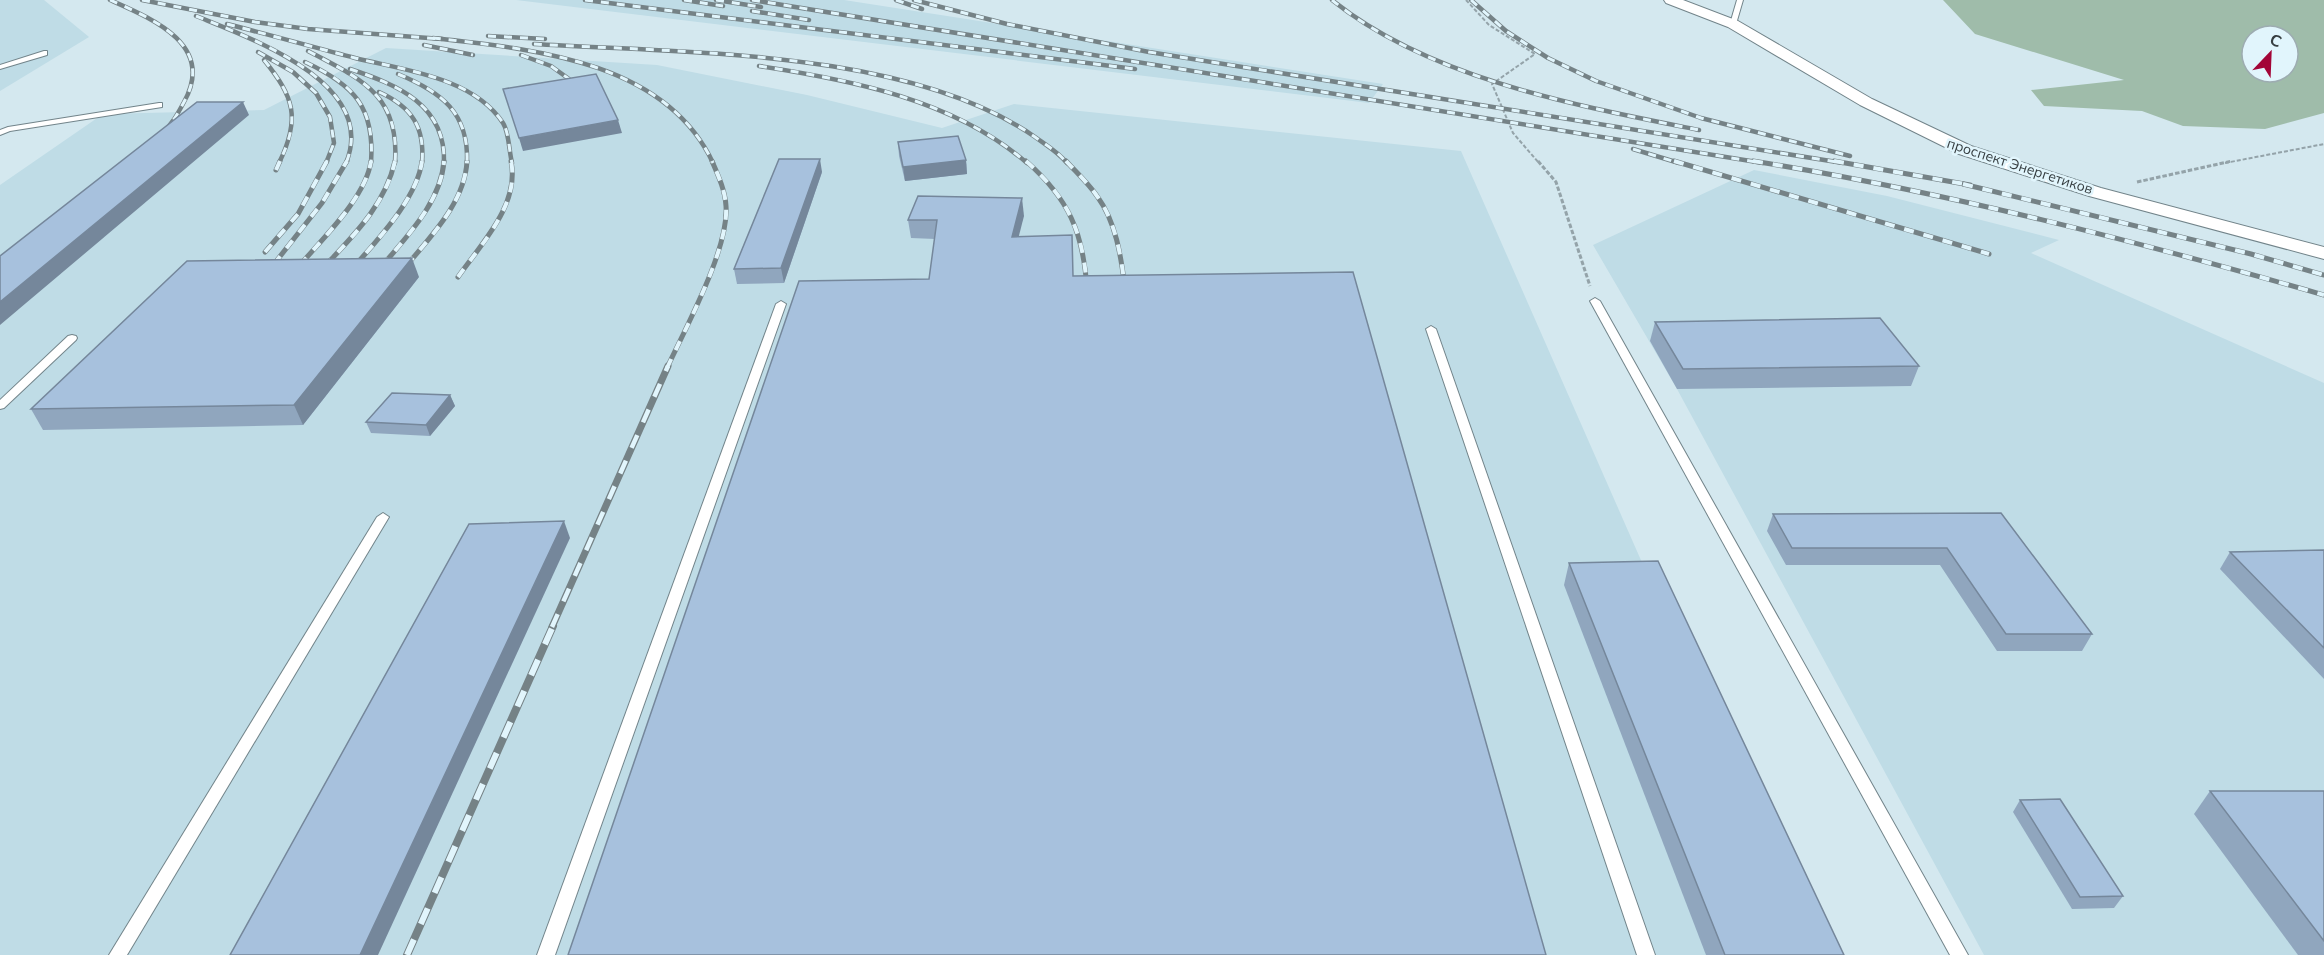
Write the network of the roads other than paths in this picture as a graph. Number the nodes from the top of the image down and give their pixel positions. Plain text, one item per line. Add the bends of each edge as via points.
1 (1671, 0) edge
2 (1740, 0) edge
3 (1733, 24) junction
4 (44, 52) dead end
5 (0, 67) edge
6 (159, 105) dead end
7 (0, 132) edge
8 (2324, 253) edge
9 (1595, 301) road end
10 (781, 304) dead end
11 (1431, 329) dead end
12 (72, 338) dead end
13 (0, 406) edge
14 (383, 517) dead end
15 (118, 955) edge
16 (546, 955) edge
17 (1646, 955) edge
18 (1959, 955) edge

1 - 3 street, проспект Энергетиков
2 - 3 lane
3 - 8 street, проспект Энергетиков via 1866,102 1965,150 2096,192
4 - 5 lane
6 - 7 lane
9 - 18 lane
10 - 16 lane
11 - 17 lane
12 - 13 lane
14 - 15 lane

